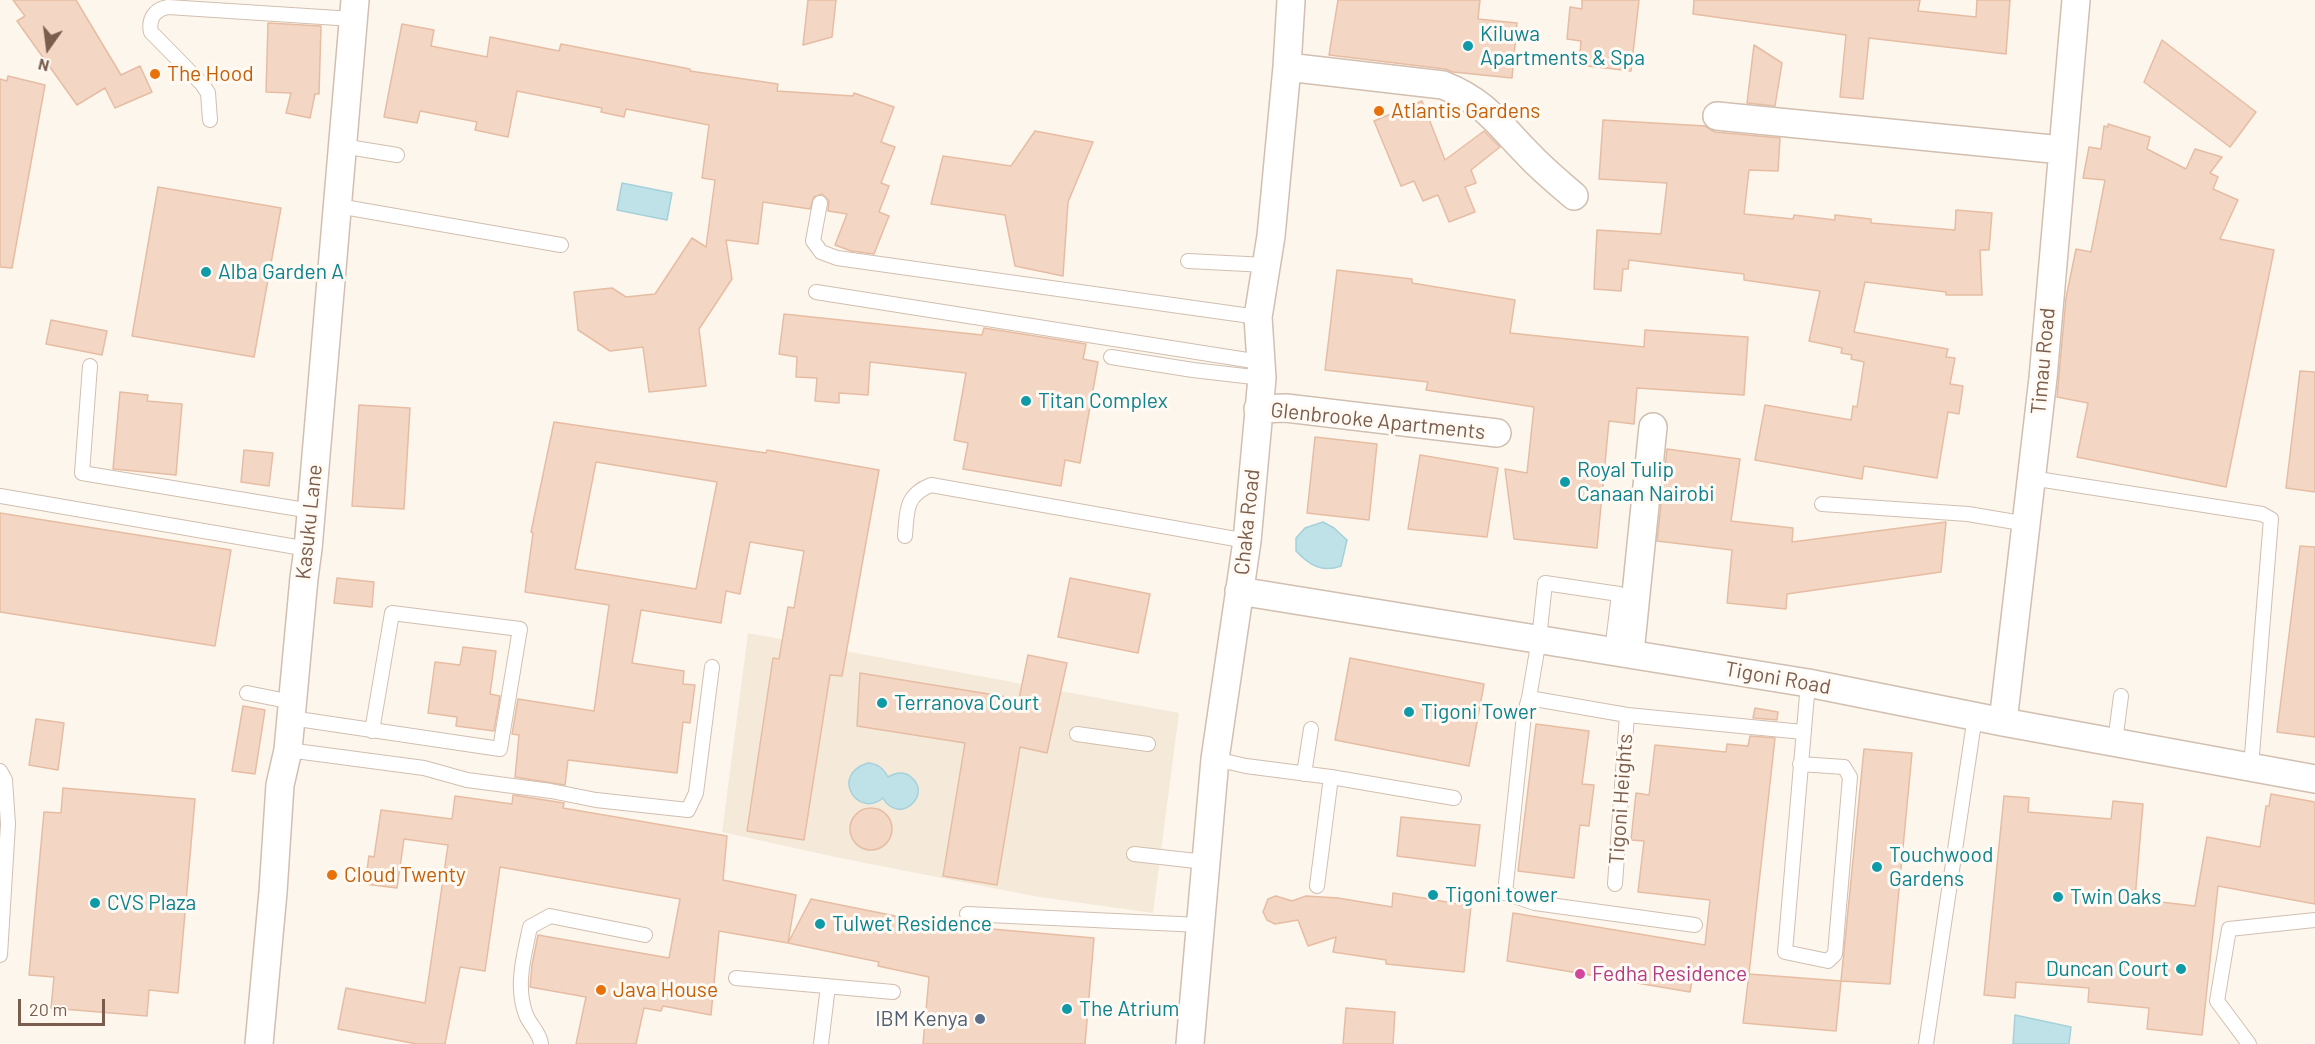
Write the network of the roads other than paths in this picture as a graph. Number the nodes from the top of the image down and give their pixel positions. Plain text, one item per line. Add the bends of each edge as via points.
1 (1291, 0) edge
2 (2076, 0) edge
3 (354, 10) edge
4 (1287, 67) junction
5 (1717, 116) dead end
6 (210, 120) dead end
7 (342, 146) junction
8 (2062, 150) junction
9 (398, 155) dead end
10 (1574, 196) dead end
11 (820, 203) dead end
12 (338, 206) junction
13 (561, 245) dead end
14 (1188, 261) dead end
15 (1266, 265) junction
16 (816, 292) dead end
17 (1258, 317) junction
18 (1111, 357) dead end
19 (90, 366) dead end
20 (1261, 370) junction
21 (1258, 408) junction
22 (1653, 427) dead end
23 (1497, 434) dead end
24 (2031, 478) junction
25 (0, 496) edge
26 (1822, 504) dead end
27 (311, 511) junction
28 (2027, 524) junction
29 (905, 536) dead end
30 (1247, 541) junction
31 (308, 549) junction
32 (1239, 591) junction
33 (1539, 639) junction
34 (1621, 652) junction
35 (712, 667) dead end
36 (1808, 683) junction
37 (248, 693) dead end
38 (2121, 696) dead end
39 (1529, 698) junction
40 (291, 710) junction
41 (1627, 714) junction
42 (1975, 716) junction
43 (2003, 722) junction
44 (1311, 729) dead end
45 (372, 731) junction
46 (1803, 732) junction
47 (1077, 734) dead end
48 (2115, 742) junction
49 (1149, 744) dead end
50 (288, 750) junction
51 (1215, 759) junction
52 (1800, 764) junction
53 (2251, 767) junction
54 (0, 771) edge
55 (1304, 774) junction
56 (1331, 777) junction
57 (2315, 779) edge
58 (1454, 798) dead end
59 (1134, 854) dead end
60 (1205, 862) junction
61 (1615, 884) dead end
62 (1317, 886) dead end
63 (968, 914) dead end
64 (2315, 920) edge
65 (1200, 925) junction
66 (1695, 925) dead end
67 (645, 935) dead end
68 (0, 955) edge
69 (735, 978) dead end
70 (828, 986) junction
71 (893, 992) dead end
72 (260, 1044) edge
73 (541, 1044) edge
74 (821, 1044) edge
75 (1190, 1044) edge
76 (1926, 1044) edge
77 (2249, 1044) edge

1 - 4 street, Chaka Road
2 - 8 street, Timau Road
3 - 6 lane via 161,8 149,24 151,32 202,84 208,93
3 - 7 street, Kasuku Lane
4 - 10 street via 1413,81 1464,94 1483,107
4 - 15 street, Chaka Road
5 - 8 street
7 - 9 lane
7 - 12 street, Kasuku Lane
8 - 24 street, Timau Road
11 - 17 lane via 813,241 821,252 837,258
12 - 13 lane
12 - 27 street, Kasuku Lane
14 - 15 lane
15 - 17 street, Chaka Road
16 - 20 lane
17 - 20 street, Chaka Road
18 - 20 lane via 1193,370
19 - 27 lane via 82,473
20 - 21 street, Chaka Road
21 - 23 street, Glenbrooke Apartments via 1286,408
21 - 30 street, Chaka Road
22 - 34 street
24 - 28 street, Timau Road
24 - 53 lane via 2262,514 2271,519
25 - 31 lane
26 - 28 lane via 1968,514
27 - 31 street, Kasuku Lane
28 - 43 street, Timau Road
29 - 30 lane via 910,500 931,485
30 - 32 street, Chaka Road
31 - 40 street, Kasuku Lane
32 - 33 street, Tigoni Road
32 - 51 street, Chaka Road
33 - 34 street, Tigoni Road
33 - 34 lane via 1545,583 1619,594
33 - 39 lane
34 - 36 street, Tigoni Road
35 - 50 lane via 696,793 688,810 596,800 466,780 424,768
36 - 42 street, Tigoni Road
36 - 46 lane
37 - 40 lane
38 - 48 lane
39 - 41 lane
39 - 66 lane via 1505,893 1535,903
40 - 45 lane
40 - 50 street, Kasuku Lane
41 - 46 lane
41 - 61 lane, Tigoni Heights
42 - 43 street, Tigoni Road
42 - 76 lane
43 - 48 street, Tigoni Road
44 - 55 lane
45 - 45 lane via 392,613 520,629 500,749
46 - 52 lane
47 - 49 lane
48 - 53 street, Tigoni Road
50 - 72 street, Kasuku Lane via 280,785
51 - 55 lane
51 - 60 street, Chaka Road
52 - 52 lane via 1785,952 1828,961 1835,954 1850,777 1844,767
53 - 57 street, Tigoni Road
54 - 68 lane via 5,780 8,824
55 - 56 lane
56 - 58 lane
56 - 62 lane
59 - 60 lane
60 - 65 street, Chaka Road
63 - 65 lane
64 - 77 lane via 2229,929 2217,1001
65 - 75 street, Chaka Road
67 - 73 lane via 550,916 530,927 520,978 526,1015
69 - 70 lane
70 - 71 lane
70 - 74 lane

